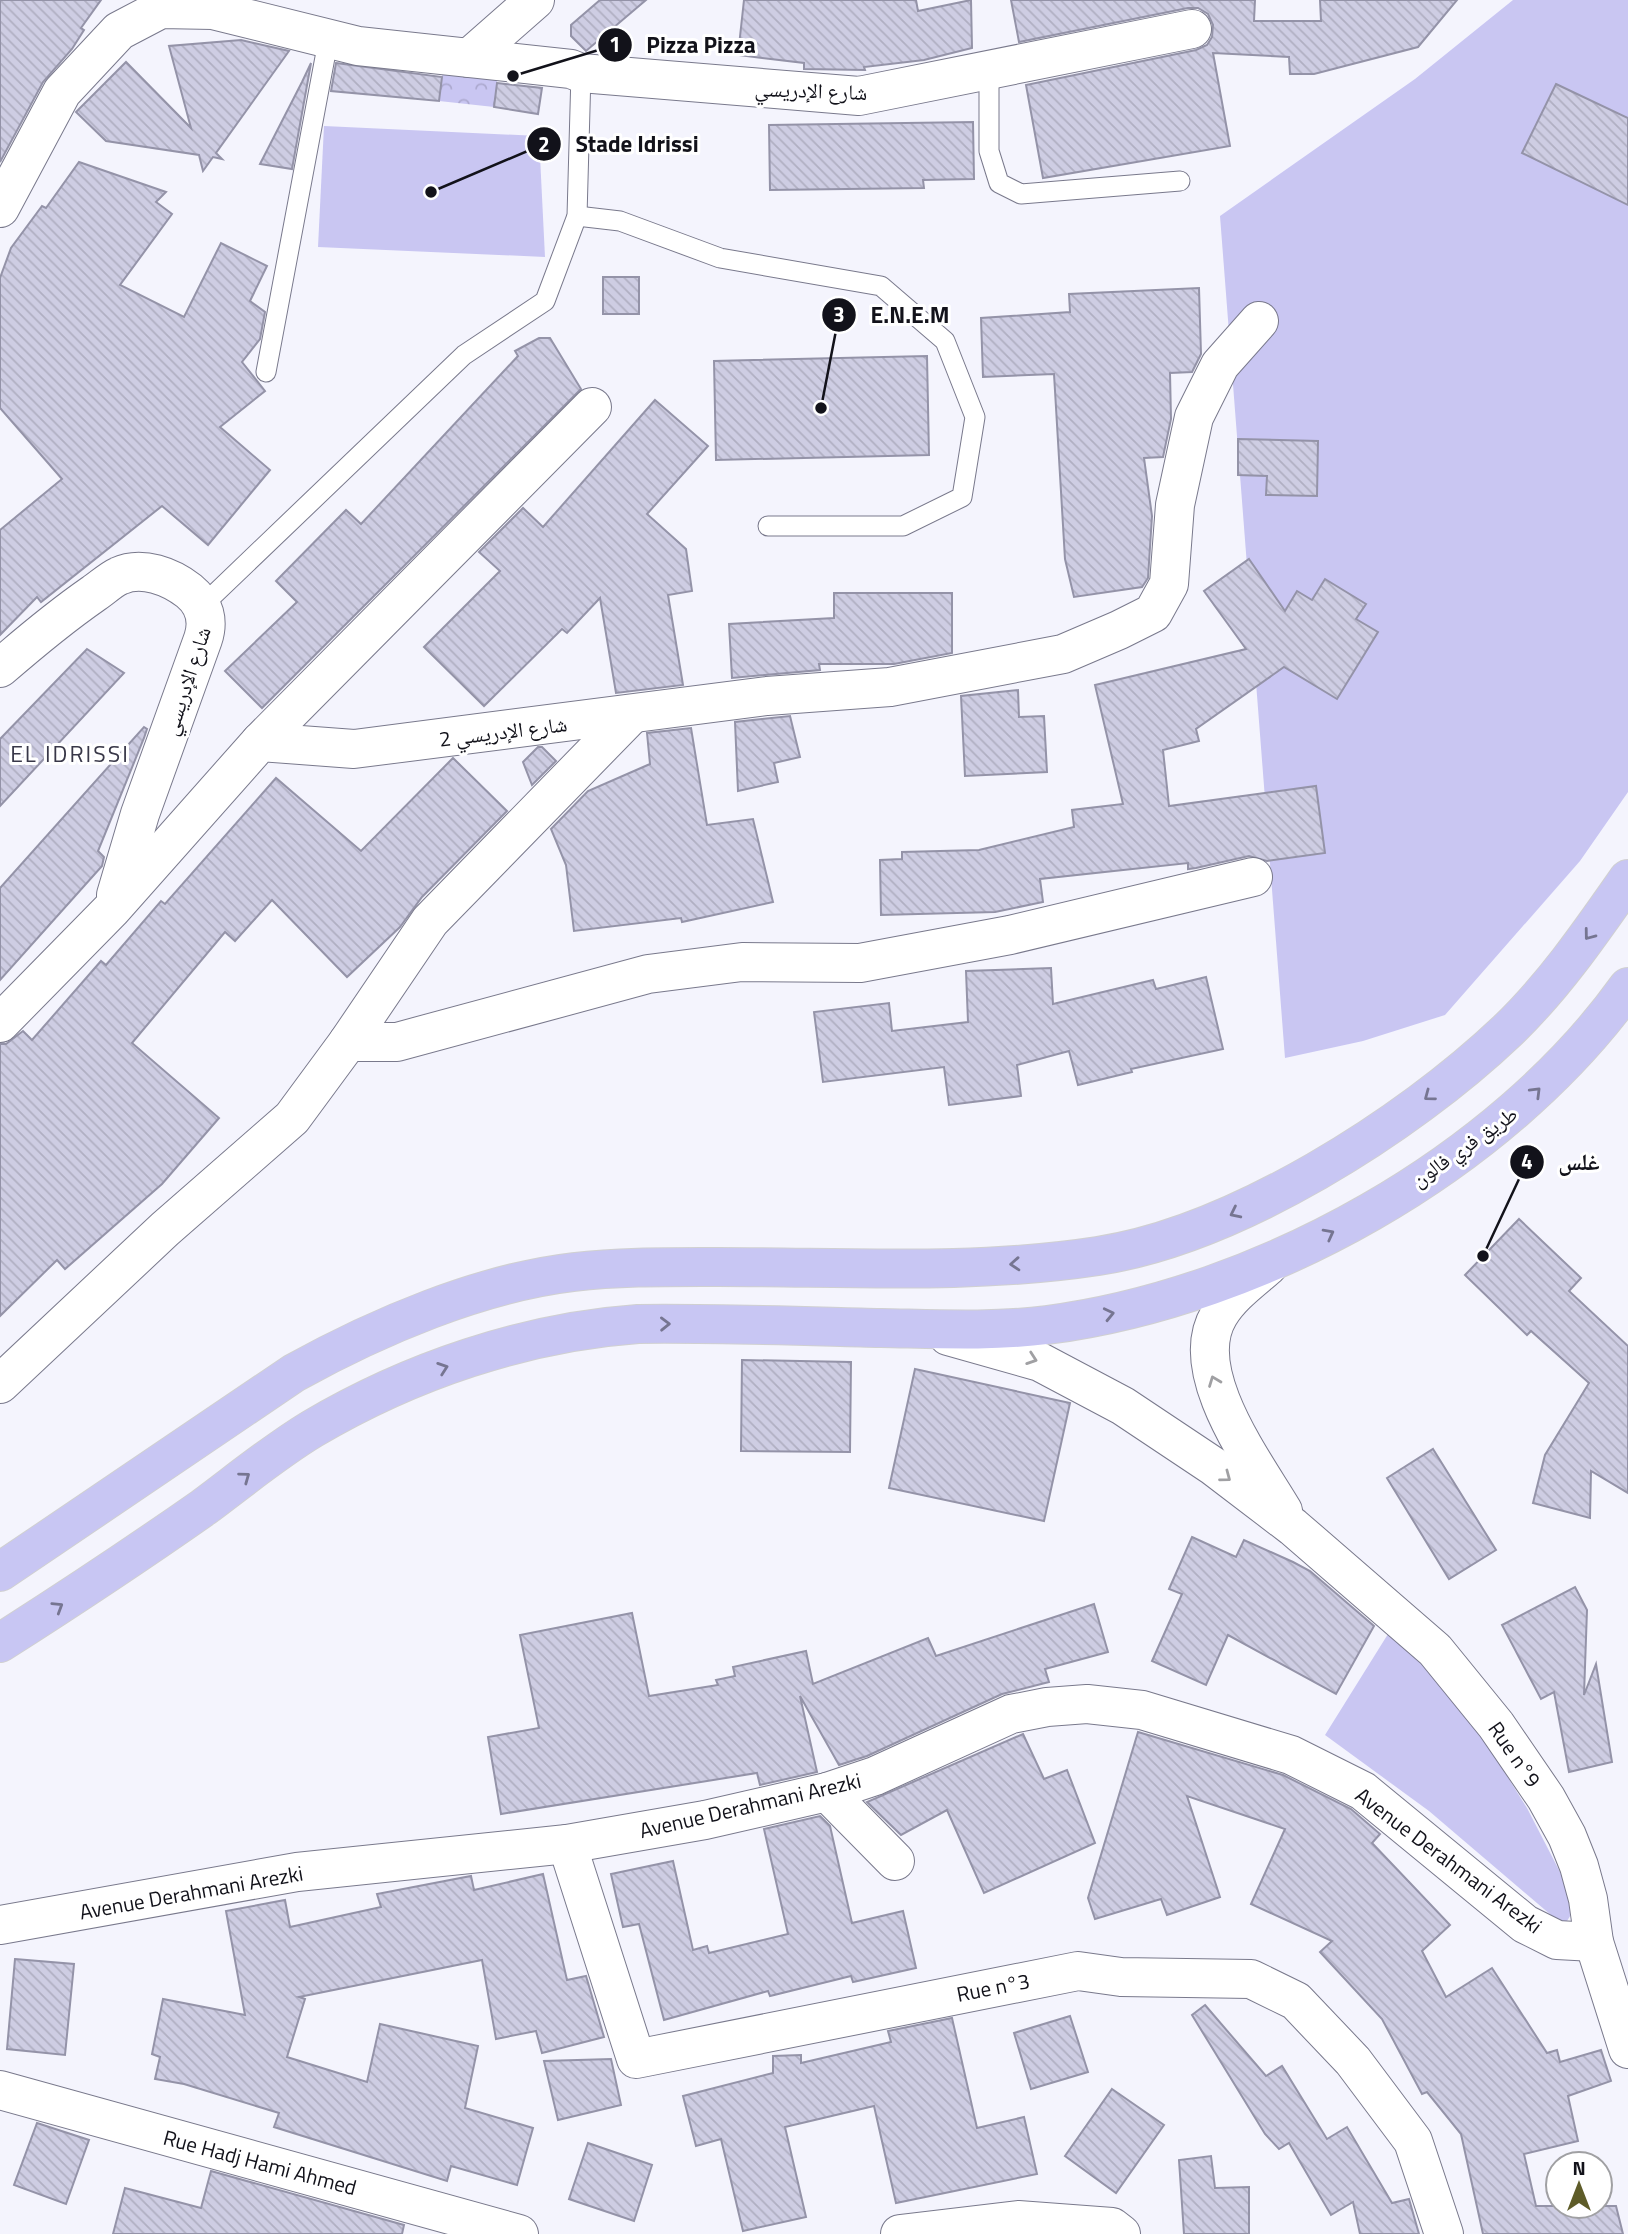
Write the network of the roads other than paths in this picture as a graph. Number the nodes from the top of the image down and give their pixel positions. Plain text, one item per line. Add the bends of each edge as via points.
1 (535, 0) edge
2 (1192, 29) dead end
3 (329, 37) junction
4 (469, 58) junction
5 (989, 69) junction
6 (581, 73) junction
7 (1180, 181) dead end
8 (0, 208) edge
9 (577, 216) junction
10 (1259, 321) dead end
11 (266, 372) dead end
12 (592, 407) dead end
13 (768, 526) dead end
14 (202, 606) junction
15 (0, 668) edge
16 (631, 715) junction
17 (260, 742) junction
18 (1253, 877) dead end
19 (1628, 879) edge
20 (112, 909) junction
21 (1628, 987) edge
22 (0, 1023) edge
23 (348, 1042) junction
24 (1268, 1266) junction
25 (919, 1329) junction
26 (2, 1380) edge
27 (1293, 1527) junction
28 (0, 1572) edge
29 (0, 1643) edge
30 (827, 1792) junction
31 (567, 1844) junction
32 (895, 1861) dead end
33 (0, 1926) edge
34 (1594, 1942) junction
35 (1628, 2049) edge
36 (0, 2091) edge
37 (519, 2234) edge
38 (900, 2234) edge
39 (1121, 2234) edge
40 (1444, 2234) edge

1 - 4 street
2 - 5 street, شارع الإدريسي
3 - 4 street, شارع الإدريسي via 358,46
3 - 8 street, شارع الإدريسي via 213,10 161,9 119,31 62,92
3 - 11 lane
4 - 6 street, شارع الإدريسي
5 - 6 street, شارع الإدريسي via 859,96
5 - 7 lane via 989,152 999,183 1021,194
6 - 9 lane
9 - 13 lane via 620,220 720,258 881,286 945,341 975,417 962,497 903,526
9 - 14 lane via 545,301 464,355
10 - 16 street, شارع الإدريسي 2 via 1220,365 1194,417 1175,505 1169,584 1153,613 1063,653 890,687 767,696
12 - 17 street
14 - 15 street, شارع الإدريسي via 165,576 120,575 57,619
14 - 20 street, شارع الإدريسي via 203,639 140,814
16 - 17 street, شارع الإدريسي 2 via 354,749
16 - 23 street via 430,921
17 - 20 street
18 - 23 street via 1010,935 860,963 742,962 648,974 397,1042
19 -> 28 highway via 1545,990 1453,1078 1350,1150 1206,1227 1129,1250 1060,1260 923,1268 650,1268 573,1272 514,1284 393,1322 294,1373
20 - 22 street
24 -> 21 highway, طريق فري فالون via 1332,1233 1460,1154 1527,1101 1595,1033
23 - 26 street via 292,1118
25 -> 24 highway, طريق فري فالون via 991,1329 1097,1316 1157,1303
27 -> 24 street via 1234,1425 1209,1369 1218,1316
25 -> 27 street via 1016,1354 1073,1376 1178,1442
29 -> 25 highway, طريق فري فالون via 92,1586 310,1430 414,1378 534,1338 583,1328 697,1323
27 - 34 street, Rue n°9 via 1435,1650 1496,1725 1567,1836 1588,1899
30 - 31 street, Avenue Derahmani Arezki via 705,1820
30 - 32 street
30 - 34 street, Avenue Derahmani Arezki via 875,1776 1011,1714 1087,1704 1143,1710 1291,1755 1363,1791 1525,1924 1557,1940
31 - 33 street, Avenue Derahmani Arezki via 297,1872
31 - 40 street, Rue n°3 via 636,2059 1078,1971 1121,1977 1251,1979 1296,2001 1353,2061 1413,2141
34 - 35 street, Rue n°9
36 - 37 street, Rue Hadj Hami Ahmed
38 - 39 street via 1018,2220 1112,2227

